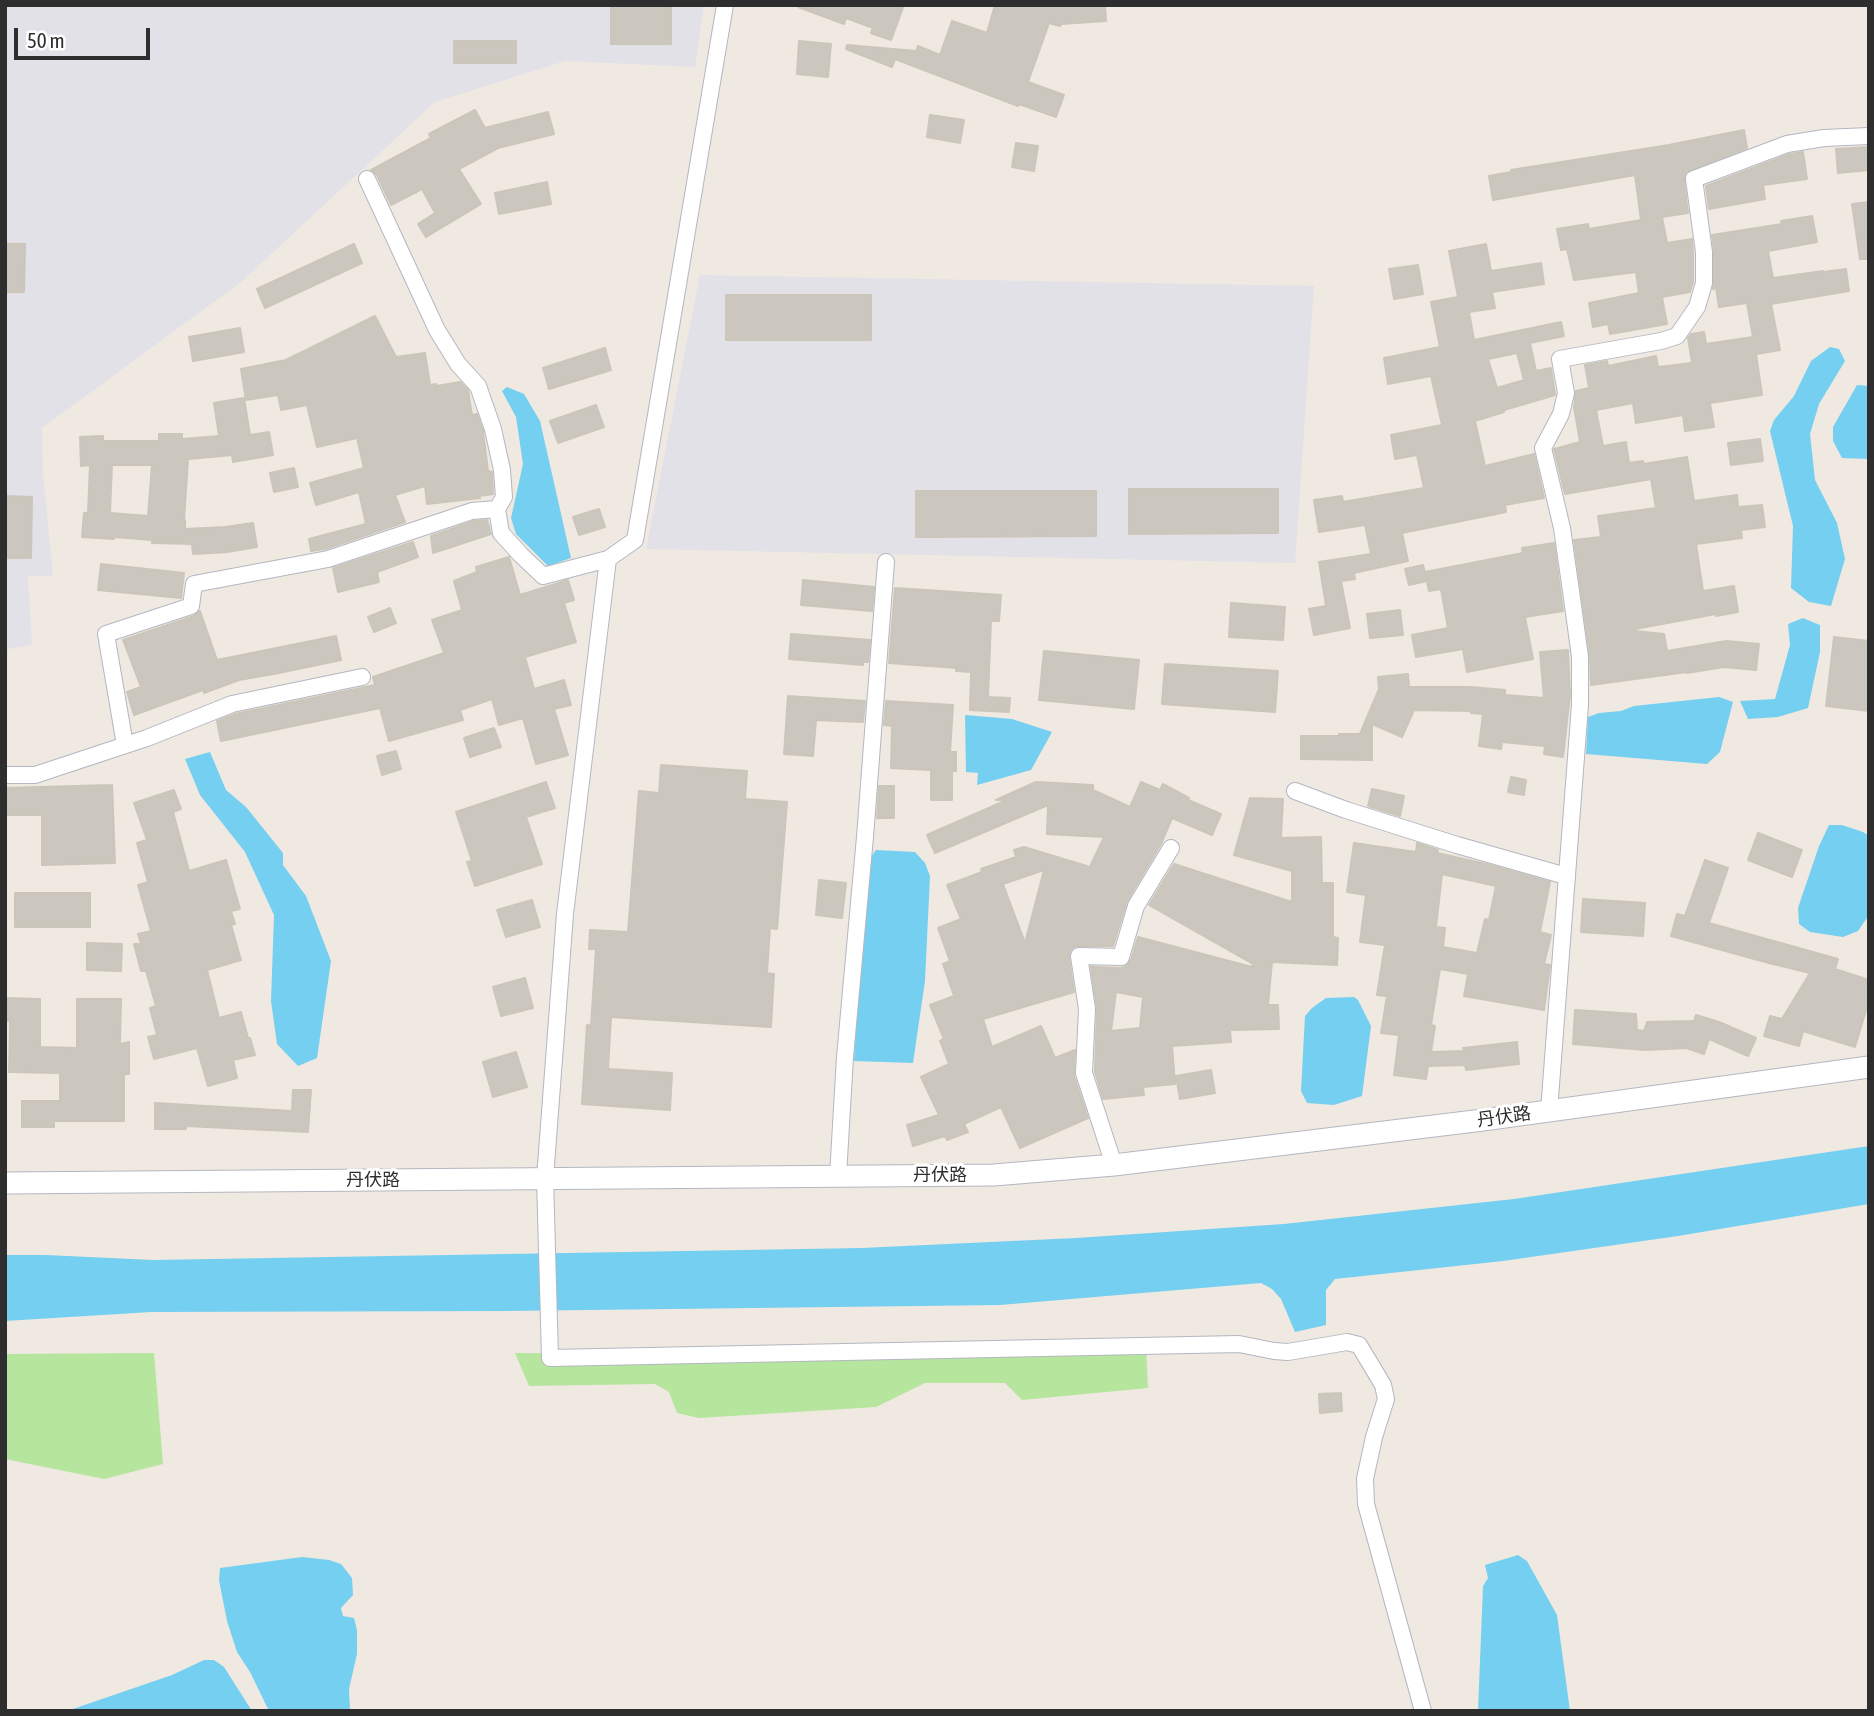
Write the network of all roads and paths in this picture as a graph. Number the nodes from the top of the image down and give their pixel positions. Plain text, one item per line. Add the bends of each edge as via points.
1 (725, 5) edge
2 (1869, 136) edge
3 (367, 179) dead end
4 (497, 509) junction
5 (608, 559) junction
6 (886, 562) dead end
7 (362, 677) dead end
8 (125, 745) junction
9 (5, 775) edge
10 (1295, 791) dead end
11 (1171, 848) dead end
12 (1566, 876) junction
13 (1869, 1067) edge
14 (1549, 1111) junction
15 (1114, 1165) junction
16 (838, 1176) junction
17 (545, 1178) junction
18 (5, 1183) edge
19 (1423, 1711) edge

1 - 5 street via 635,540
2 - 12 street via 1787,144 1694,179 1704,283 1697,307 1677,336 1560,359 1566,393 1543,448 1562,528 1580,657
3 - 4 street via 437,330 478,386 502,470 504,497
4 - 5 street via 501,533 543,576
4 - 8 street via 472,511 328,559 194,584 191,606 106,634
5 - 17 street via 565,914
6 - 16 street
7 - 8 street via 233,704
8 - 9 street via 35,775
10 - 12 street
11 - 15 street via 1136,906 1121,957 1079,956 1087,1009 1084,1073
12 - 14 street
13 - 14 main road, 丹伏路
14 - 15 main road, 丹伏路
15 - 16 main road, 丹伏路 via 994,1175
16 - 17 main road, 丹伏路
17 - 18 main road, 丹伏路
17 - 19 street via 550,1358 1238,1344 1288,1352 1347,1342 1359,1345 1383,1385 1386,1399 1365,1479 1366,1504

